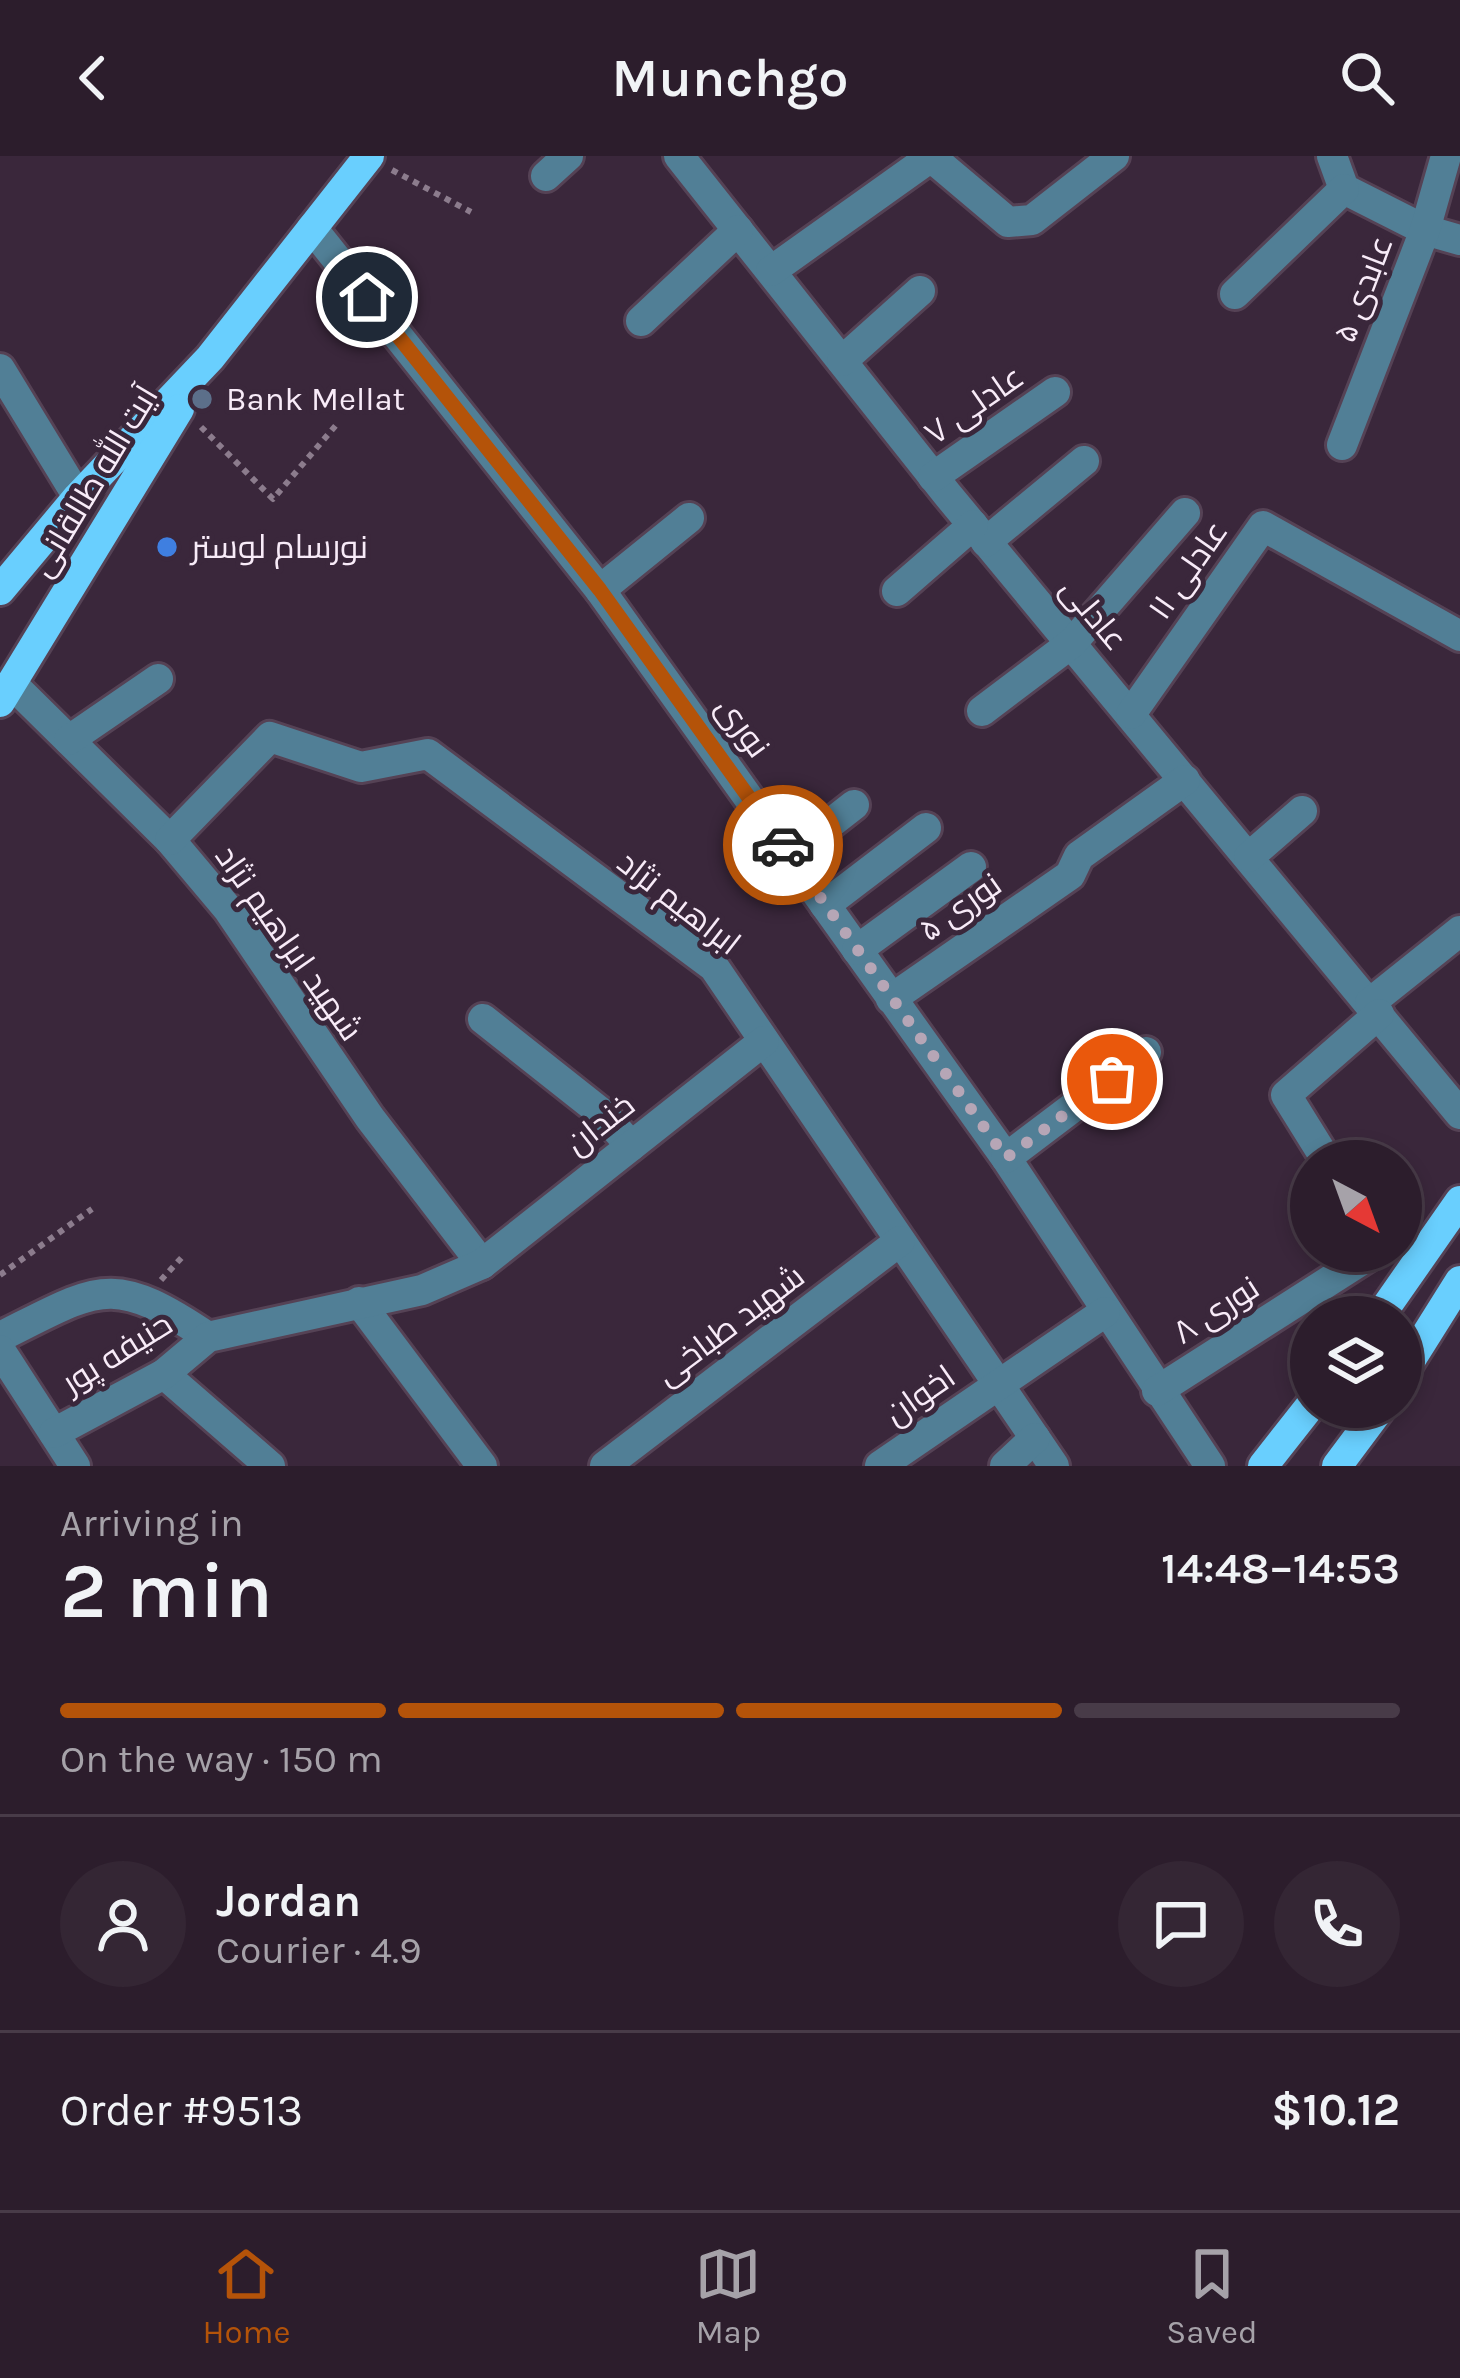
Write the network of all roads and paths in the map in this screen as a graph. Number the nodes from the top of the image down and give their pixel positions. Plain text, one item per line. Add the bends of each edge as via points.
1 (1114, 156) edge
2 (1332, 156) edge
3 (1446, 156) edge
4 (368, 157) edge
5 (931, 157) edge
6 (695, 162) edge
7 (1344, 189) junction
8 (471, 212) dead end
9 (312, 228) junction
10 (738, 230) junction
11 (1425, 230) junction
12 (1460, 240) edge
13 (771, 271) junction
14 (920, 291) dead end
15 (1234, 294) dead end
16 (641, 321) dead end
17 (210, 358) junction
18 (842, 361) junction
19 (0, 369) edge
20 (1055, 392) dead end
21 (181, 406) junction
22 (337, 424) dead end
23 (1342, 445) dead end
24 (1084, 461) dead end
25 (933, 477) junction
26 (78, 497) junction
27 (1185, 513) dead end
28 (688, 518) dead end
29 (980, 533) junction
30 (0, 590) edge
31 (600, 590) junction
32 (897, 591) dead end
33 (1460, 636) edge
34 (1072, 643) junction
35 (158, 679) dead end
36 (6, 693) edge
37 (982, 711) dead end
38 (1130, 714) junction
39 (69, 740) junction
40 (1186, 780) junction
41 (854, 805) dead end
42 (1302, 811) dead end
43 (926, 828) dead end
44 (170, 840) junction
45 (790, 855) junction
46 (1249, 857) junction
47 (971, 867) dead end
48 (826, 905) junction
49 (1460, 931) edge
50 (857, 950) junction
51 (891, 999) junction
52 (1374, 1009) junction
53 (483, 1019) dead end
54 (764, 1041) junction
55 (1147, 1052) dead end
56 (1460, 1114) edge
57 (1314, 1140) edge
58 (631, 1146) junction
59 (1006, 1158) junction
60 (1460, 1201) edge
61 (92, 1209) dead end
62 (900, 1241) junction
63 (482, 1264) junction
64 (1343, 1272) edge
65 (0, 1275) edge
66 (1460, 1281) edge
67 (1394, 1296) edge
68 (359, 1302) junction
69 (1105, 1312) junction
70 (0, 1336) edge
71 (208, 1337) junction
72 (1422, 1342) edge
73 (0, 1350) edge
74 (164, 1374) junction
75 (1000, 1383) junction
76 (1156, 1391) junction
77 (1293, 1428) edge
78 (1365, 1428) edge
79 (54, 1433) junction
80 (1036, 1438) junction
81 (75, 1466) edge
82 (270, 1466) edge
83 (482, 1466) edge
84 (605, 1466) edge
85 (880, 1466) edge
86 (1005, 1466) edge
87 (1054, 1466) edge
88 (1210, 1466) edge
89 (1264, 1466) edge
90 (1337, 1466) edge

1 - 5 street via 1032,220 1008,222
2 - 7 street
3 - 11 street, عابدی ۵
4 - 8 path
4 - 9 main road, آیت الله طالقانی
5 - 13 street
6 - 10 street, عادلی
7 - 11 street
7 - 15 street
9 - 17 main road, آیت الله طالقانی
9 - 31 street, نوری
10 - 13 street, عادلی
10 - 16 street
11 - 12 street
11 - 23 street, عابدی ۵
13 - 18 street, عادلی
14 - 18 street
17 - 21 main road, آیت الله طالقانی
17 - 26 main road, آیت الله طالقانی
18 - 25 street, عادلی
19 - 26 street
20 - 25 street, عادلی ۷
21 - 22 path via 273,499
21 - 36 main road, آیت الله طالقانی
24 - 29 street
25 - 29 street, عادلی
26 - 30 main road, آیت الله طالقانی
27 - 34 street
28 - 31 street
29 - 32 street
29 - 34 street, عادلی
31 - 45 street, نوری
33 - 38 street, عادلی ۱۱ via 1263,526
34 - 37 street
34 - 38 street, عادلی
35 - 39 street
36 - 39 street, شهید ابراهیم نژاد
38 - 40 street, عادلی
39 - 44 street, شهید ابراهیم نژاد
40 - 46 street, عادلی
40 - 51 street, نوری ۵ via 1079,856 1070,875
41 - 45 street
42 - 46 street
43 - 48 street
44 - 54 street, ابراهیم نژاد via 270,737 361,767 428,754 714,967
44 - 63 street, شهید ابراهیم نژاد
45 - 48 street, نوری
46 - 52 street, عادلی
47 - 50 street
48 - 50 street, نوری
49 - 52 street
50 - 51 street, نوری
51 - 59 street, نوری
52 - 56 street, عادلی
52 - 57 street via 1286,1096
53 - 58 street via 603,1114
54 - 58 street, خندان
54 - 62 street, ابراهیم نژاد
55 - 59 street
58 - 63 street, خندان
59 - 69 street, نوری
60 - 67 main road
61 - 65 path
62 - 75 street, ابراهیم نژاد
62 - 84 street, شهید طباخی
63 - 68 street, حنیفه پور via 422,1290
64 - 76 street, نوری ۸
66 - 72 main road
68 - 71 street, حنیفه پور
68 - 83 street
69 - 75 street, اخوان
69 - 76 street, نوری
70 - 71 street via 86,1294 147,1296
71 - 74 street, حنیفه پور
73 - 79 street
74 - 79 street, حنیفه پور
74 - 82 street
75 - 80 street, ابراهیم نژاد
75 - 85 street, اخوان
76 - 88 street, نوری
77 - 89 main road
78 - 90 main road
79 - 81 street
80 - 86 street
80 - 87 street, ابراهیم نژاد

